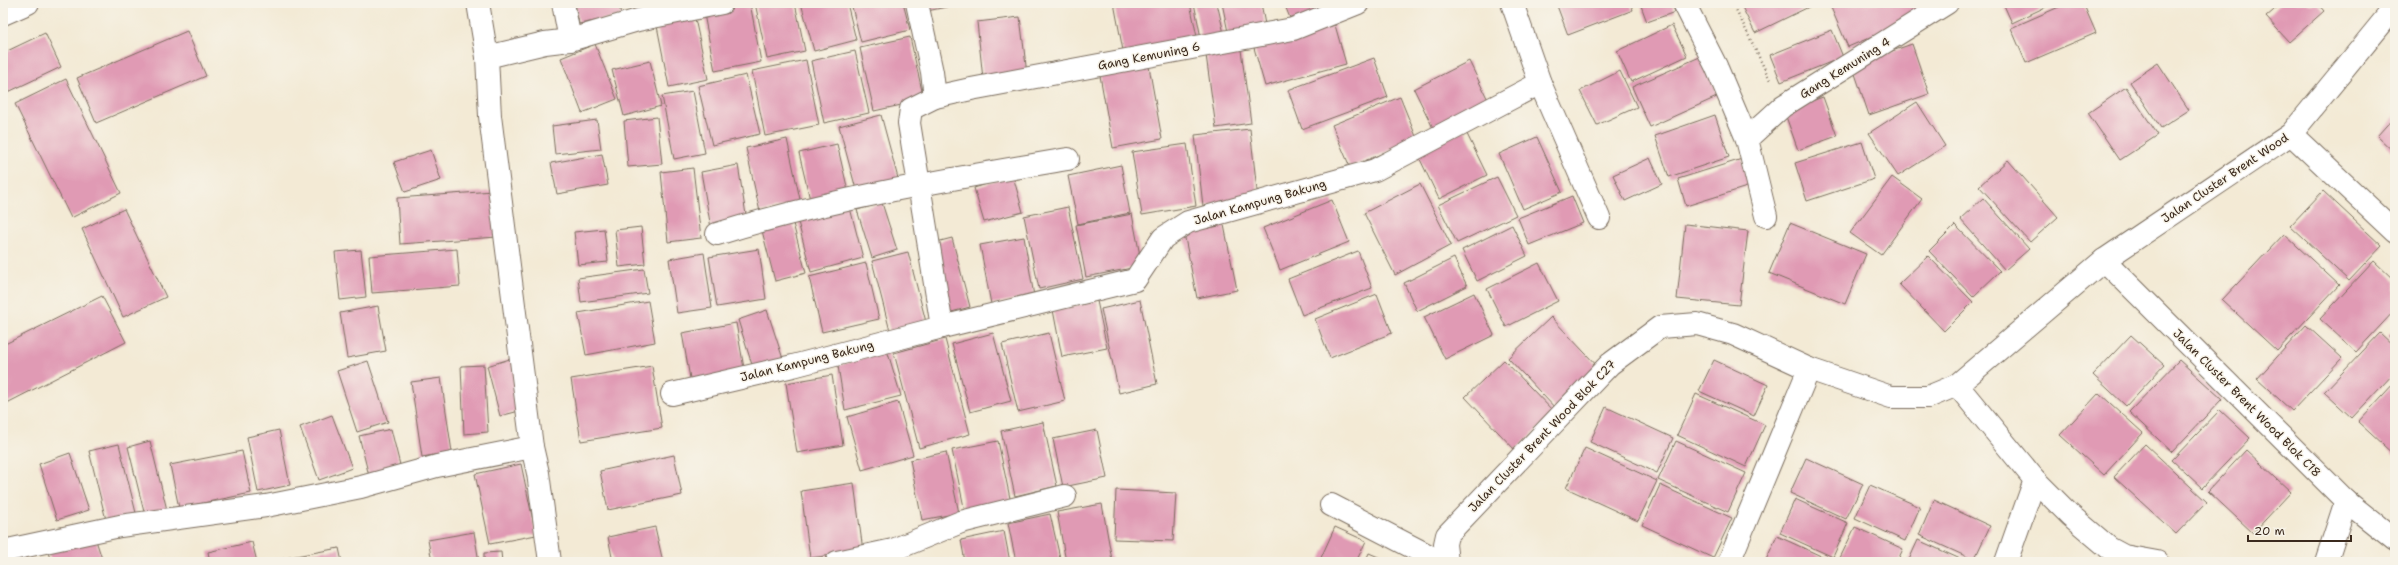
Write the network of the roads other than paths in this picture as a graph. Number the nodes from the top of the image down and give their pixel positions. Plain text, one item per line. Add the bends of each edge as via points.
1 (28, 3) edge
2 (478, 3) edge
3 (563, 3) edge
4 (722, 3) edge
5 (917, 3) edge
6 (1358, 3) edge
7 (1512, 3) edge
8 (1684, 3) edge
9 (1947, 3) edge
10 (2395, 7) edge
11 (3, 14) edge
12 (570, 40) junction
13 (487, 57) junction
14 (1540, 83) junction
15 (935, 97) junction
16 (2291, 134) junction
17 (1747, 139) junction
18 (1068, 159) dead end
19 (917, 184) junction
20 (1766, 216) dead end
21 (1599, 218) dead end
22 (2395, 232) edge
23 (718, 234) dead end
24 (2104, 260) junction
25 (942, 327) junction
26 (1809, 369) junction
27 (1956, 384) junction
28 (672, 394) dead end
29 (532, 447) junction
30 (2035, 480) junction
31 (1065, 496) dead end
32 (2346, 501) junction
33 (1331, 506) dead end
34 (2395, 540) edge
35 (3, 551) edge
36 (550, 562) edge
37 (837, 562) edge
38 (1441, 562) edge
39 (1447, 562) edge
40 (1729, 562) edge
41 (2006, 562) edge
42 (2157, 562) edge
43 (2326, 562) edge

1 - 11 street
2 - 13 street
3 - 12 street
4 - 12 street via 638,20
5 - 15 street
6 - 15 street, Gang Kemuning 6 via 1293,29
7 - 14 street
8 - 17 street via 1716,66
9 - 17 street, Gang Kemuning 4 via 1783,106
10 - 16 street, Jalan Cluster Brent Wood
12 - 13 street via 545,43
13 - 29 street via 490,116
14 - 21 street
14 - 25 street, Jalan Kampung Bakung via 1375,170 1188,222 1163,238 1135,280
15 - 19 street via 911,108 908,116
16 - 22 street
16 - 24 street, Jalan Cluster Brent Wood
17 - 20 street
18 - 19 street
19 - 23 street via 791,212
19 - 25 street
24 - 27 street, Jalan Cluster Brent Wood
24 - 32 street, Jalan Cluster Brent Wood Blok C18
25 - 28 street, Jalan Kampung Bakung
26 - 27 street, Jalan Cluster Brent Wood Blok C27 via 1891,398 1928,397
26 - 39 street, Jalan Cluster Brent Wood Blok C27 via 1733,334 1697,324 1660,327 1610,364 1447,535
26 - 40 street
27 - 30 street
29 - 35 street via 437,466 361,487 266,506 120,526
29 - 36 street
30 - 41 street
30 - 42 street via 2070,515 2109,548 2124,556
31 - 37 street via 961,522 893,550
32 - 34 street, Jalan Cluster Brent Wood Blok C18
32 - 43 street
33 - 38 street

